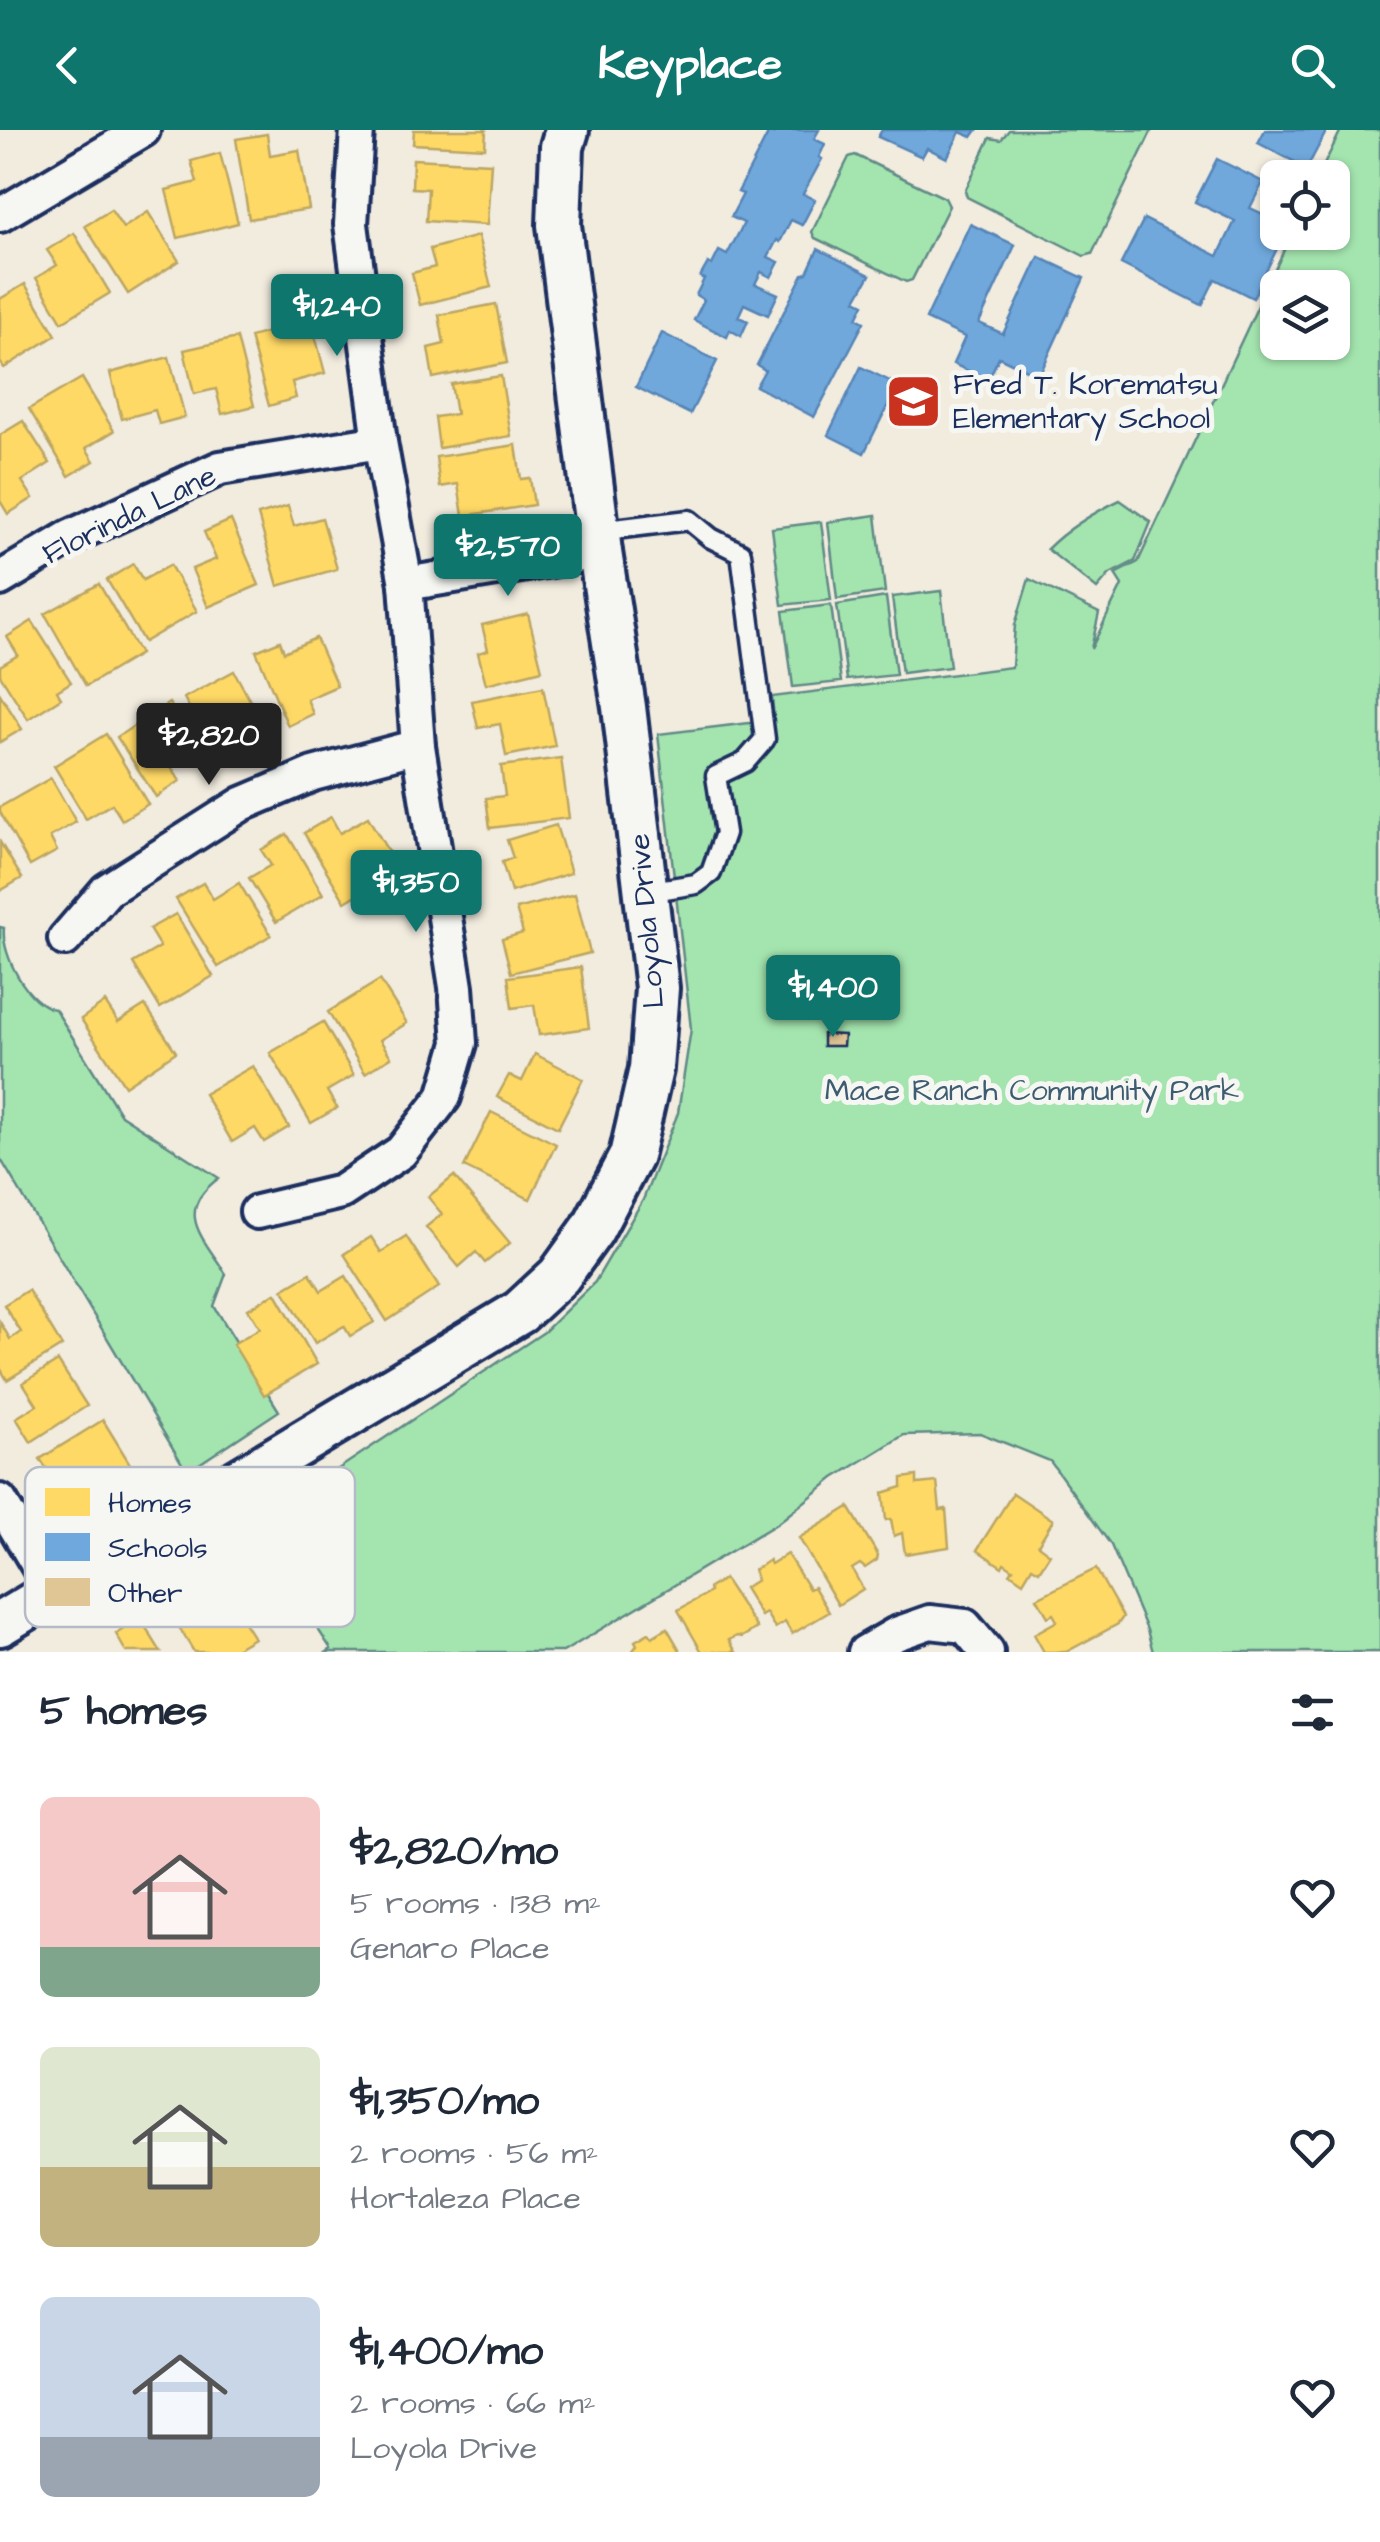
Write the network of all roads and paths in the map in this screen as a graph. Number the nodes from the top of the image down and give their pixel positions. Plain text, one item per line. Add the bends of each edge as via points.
1 (142, 130) edge
2 (358, 130) edge
3 (567, 130) edge
4 (0, 215) edge
5 (380, 442) junction
6 (599, 541) junction
7 (0, 579) edge
8 (406, 584) junction
9 (418, 746) junction
10 (646, 892) junction
11 (65, 939) dead end
12 (257, 1212) dead end
13 (262, 1467) edge
14 (0, 1501) edge
15 (25, 1543) edge
16 (25, 1609) edge
17 (0, 1624) edge
18 (865, 1652) edge
19 (986, 1652) edge

1 - 4 street
2 - 5 street via 350,224
3 - 6 street, Loyola Drive via 559,225
5 - 7 street, Florinda Lane via 220,468 70,537
5 - 8 street
6 - 8 street
6 - 10 street, Loyola Drive
6 - 10 lane via 689,520 741,553 762,709 765,739 745,762 716,776 724,833 711,873 696,884
8 - 9 street
9 - 11 street via 313,774 242,804 107,890
9 - 12 street via 456,988 460,1043 444,1097 402,1152 341,1192
10 - 13 street, Loyola Drive via 658,988 651,1069 631,1156 592,1230 559,1276 520,1312
14 - 15 street
16 - 17 street, Loyola Drive
18 - 19 street via 930,1622 964,1626

